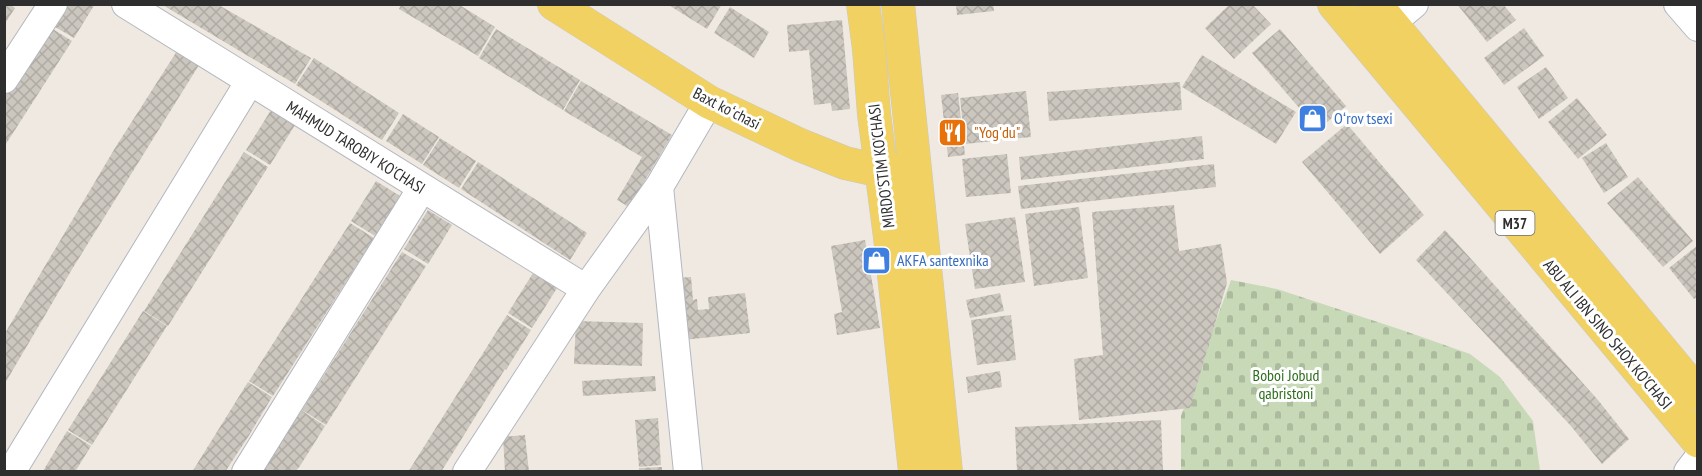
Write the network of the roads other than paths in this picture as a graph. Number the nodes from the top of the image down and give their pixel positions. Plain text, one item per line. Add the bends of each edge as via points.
1 (53, 4) edge
2 (126, 4) edge
3 (554, 4) edge
4 (863, 4) edge
5 (898, 4) edge
6 (1334, 4) edge
7 (1678, 4) edge
8 (1393, 11) edge
9 (1698, 27) edge
10 (4, 79) edge
11 (250, 81) junction
12 (710, 102) junction
13 (916, 170) junction
14 (881, 171) junction
15 (659, 187) junction
16 (423, 188) junction
17 (586, 289) junction
18 (1698, 394) edge
19 (1698, 441) edge
20 (485, 458) edge
21 (1698, 459) edge
22 (11, 471) edge
23 (246, 471) edge
24 (467, 471) edge
25 (688, 471) edge
26 (915, 471) edge
27 (946, 471) edge
28 (1688, 471) edge

1 - 10 street
2 - 11 street, MAHMUD TAROBIY KO'CHASI
3 - 12 main road, Baxt koʻchasi
4 - 14 main road, MIRDO'STIM KO'CHASI
5 - 13 main road, MIRDO'STIM KO'CHASI
6 - 19 main road, ABU ALI IBN SINO SHOX KO'CHASI / M37
7 - 9 street
8 - 18 main road, ABU ALI IBN SINO SHOX KO'CHASI / M37
11 - 16 street, MAHMUD TAROBIY KO'CHASI
11 - 22 street
12 - 14 main road, Baxt koʻchasi via 845,163
12 - 15 street
13 - 14 main road, Baxt koʻchasi
13 - 27 main road, MIRDO'STIM KO'CHASI
14 - 26 main road, MIRDO'STIM KO'CHASI
15 - 17 street
15 - 25 street
16 - 17 street, MAHMUD TAROBIY KO'CHASI
16 - 23 street
17 - 20 street
20 - 24 street
21 - 28 street

